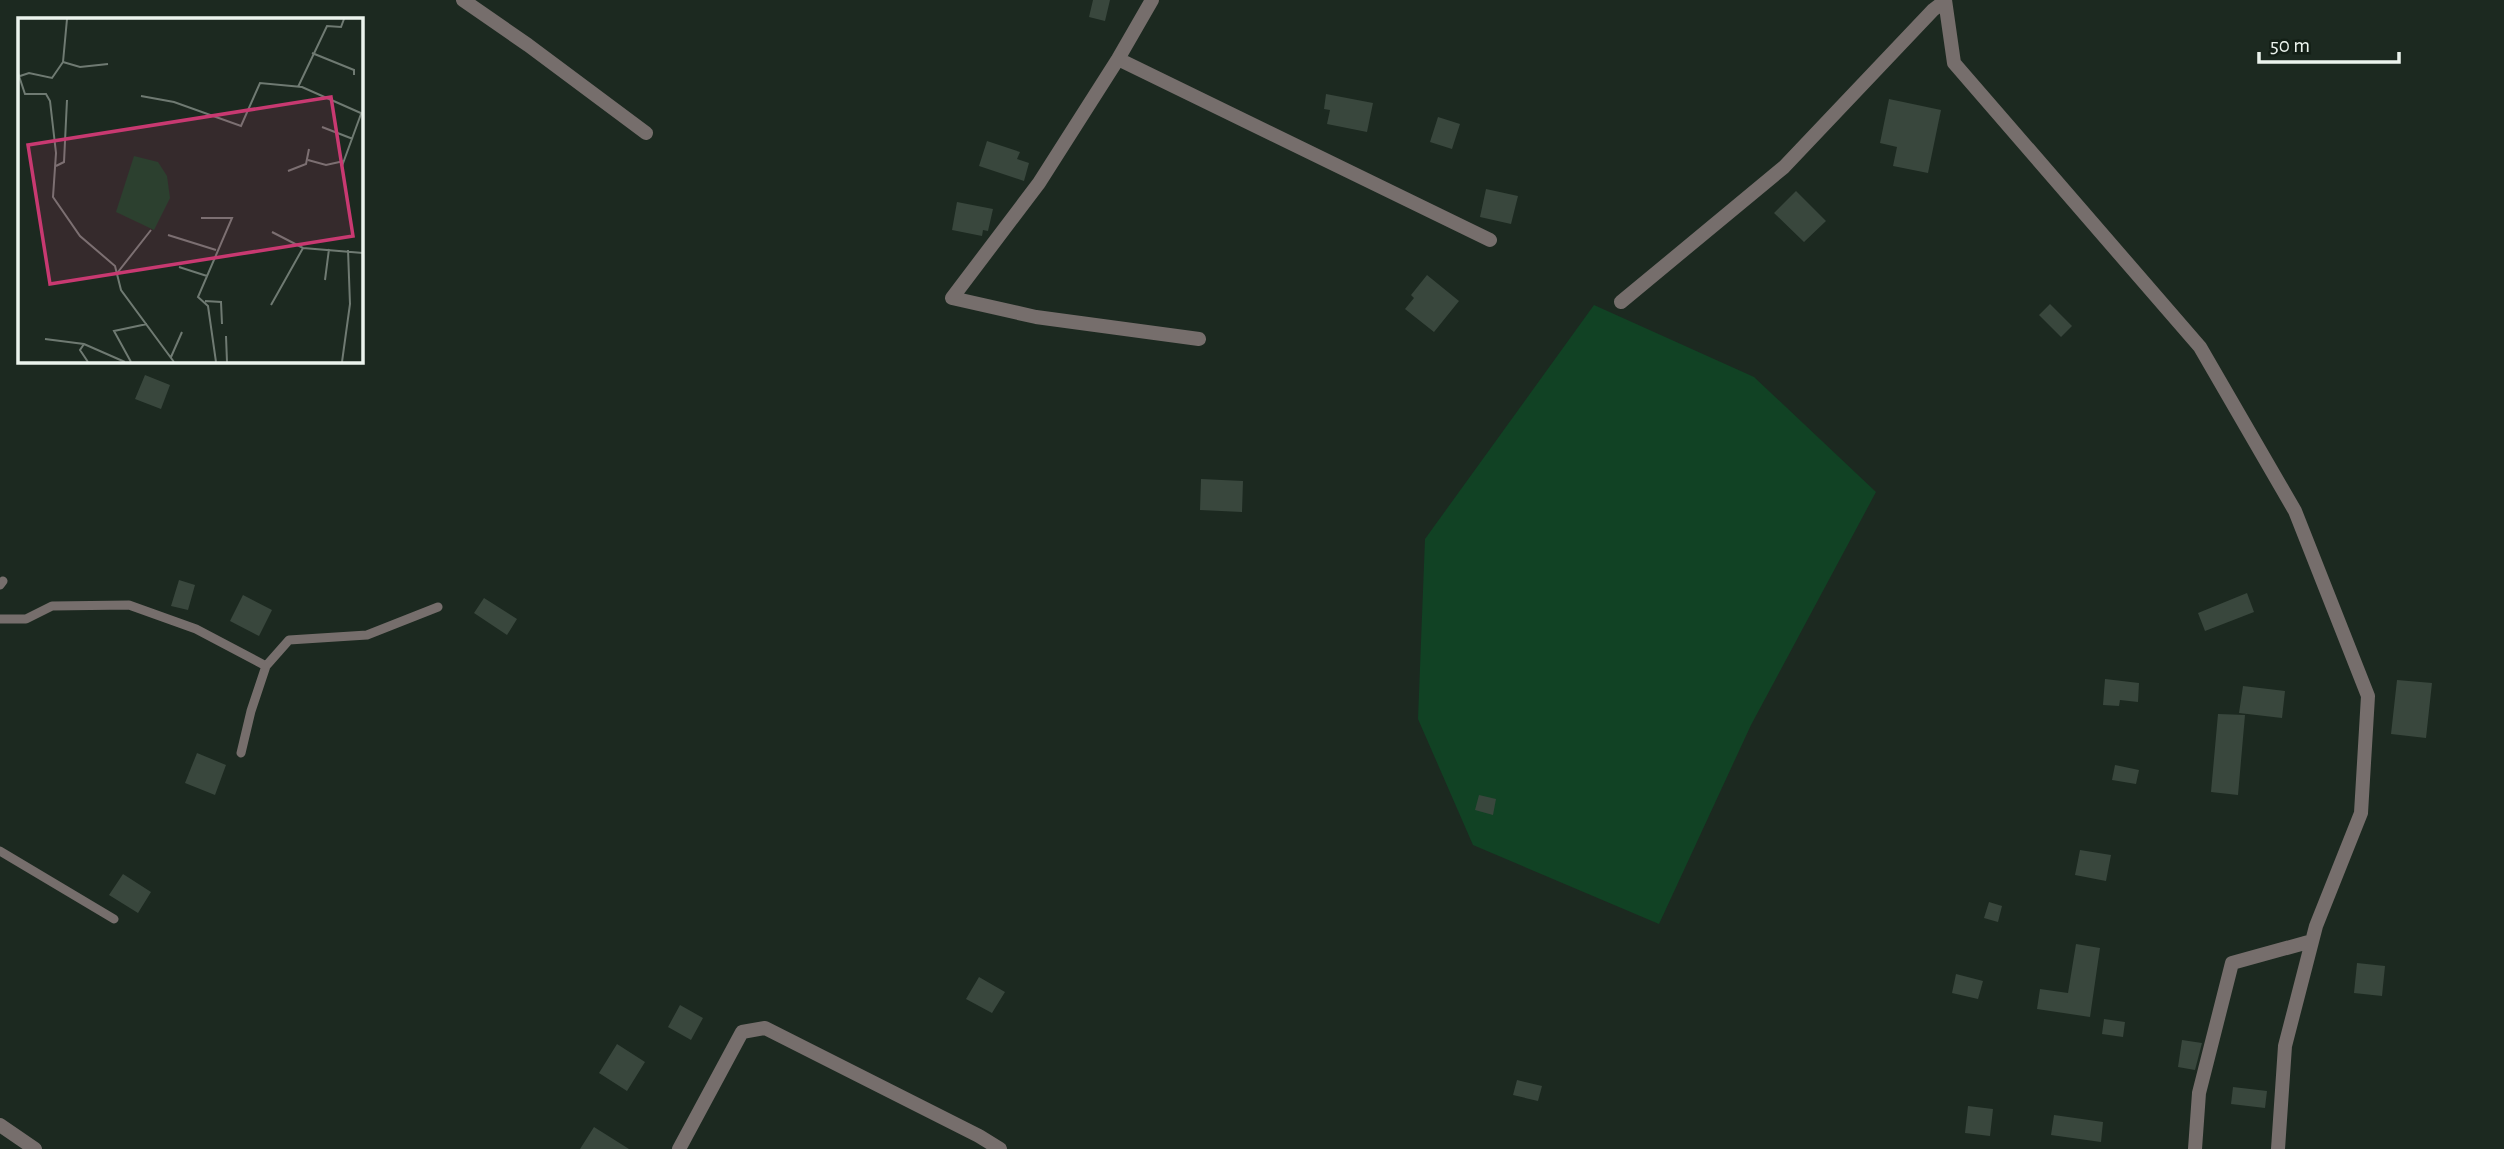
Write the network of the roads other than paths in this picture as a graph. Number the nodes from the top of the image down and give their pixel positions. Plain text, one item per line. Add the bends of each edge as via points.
1 (463, 0) edge
2 (1152, 0) edge
3 (1945, 1) edge
4 (1118, 59) junction
5 (646, 133) dead end
6 (1490, 240) dead end
7 (1621, 302) dead end
8 (1199, 339) dead end
9 (438, 607) dead end
10 (0, 619) edge
11 (266, 666) junction
12 (242, 753) dead end
13 (0, 852) edge
14 (114, 919) dead end
15 (2312, 941) junction
16 (0, 1125) edge
17 (35, 1149) edge
18 (679, 1149) edge
19 (1000, 1149) edge
20 (2195, 1149) edge
21 (2278, 1149) edge

1 - 5 street
2 - 4 street
3 - 7 street via 1784,167
3 - 15 street via 1954,63 2200,347 2295,512 2368,696 2361,813
4 - 6 street
4 - 8 street via 1039,183 952,298 1036,317
9 - 11 lane via 367,635 289,640
10 - 11 lane via 26,619 52,606 129,606 196,629
11 - 12 lane
13 - 14 lane
15 - 20 street via 2232,962 2199,1093
15 - 21 street via 2285,1046
16 - 17 street
18 - 19 street via 742,1032 765,1028

